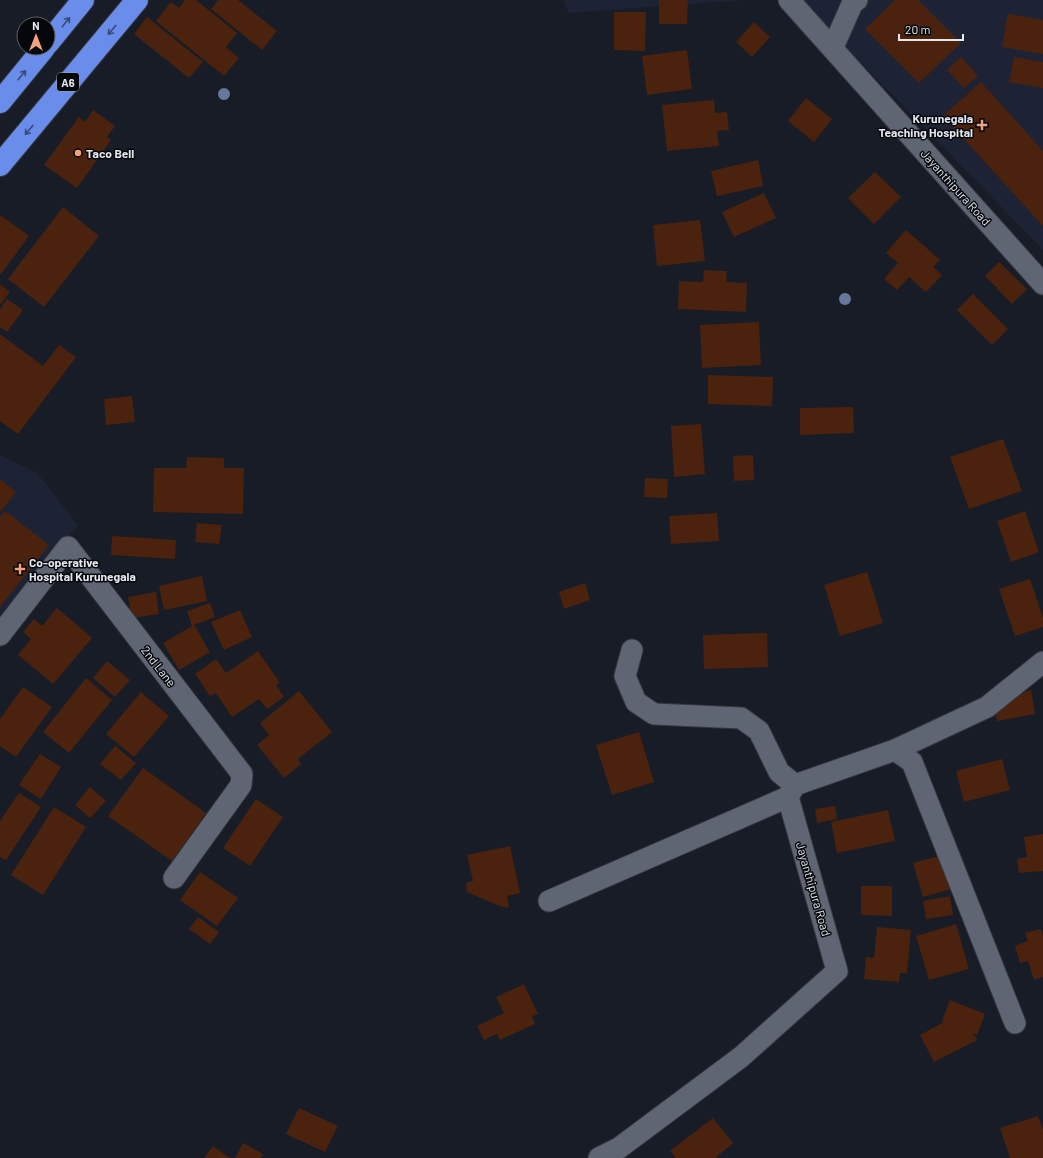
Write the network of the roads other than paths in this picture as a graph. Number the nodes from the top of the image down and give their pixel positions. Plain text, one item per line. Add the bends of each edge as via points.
1 (83, 0) edge
2 (137, 0) edge
3 (789, 0) edge
4 (857, 0) edge
5 (56, 33) edge
6 (833, 47) junction
7 (37, 56) edge
8 (0, 102) edge
9 (0, 165) edge
10 (1043, 284) edge
11 (0, 636) edge
12 (632, 650) dead end
13 (1043, 662) edge
14 (895, 750) junction
15 (792, 791) junction
16 (174, 878) dead end
17 (549, 901) dead end
18 (1015, 1023) dead end
19 (599, 1158) edge

5 -> 1 highway
2 -> 9 highway, A6
3 - 6 street, Jayanthipura Road
4 - 6 street via 853,2
6 - 10 street, Jayanthipura Road
8 -> 7 highway
11 - 16 street, 2nd Lane via 68,547 242,774 241,785
12 - 15 street via 625,676 636,702 654,714 741,718 759,730 779,772
13 - 14 street via 987,707
14 - 15 street
14 - 18 street via 912,762
15 - 17 street
15 - 19 street, Jayanthipura Road via 837,971 741,1057 619,1148

